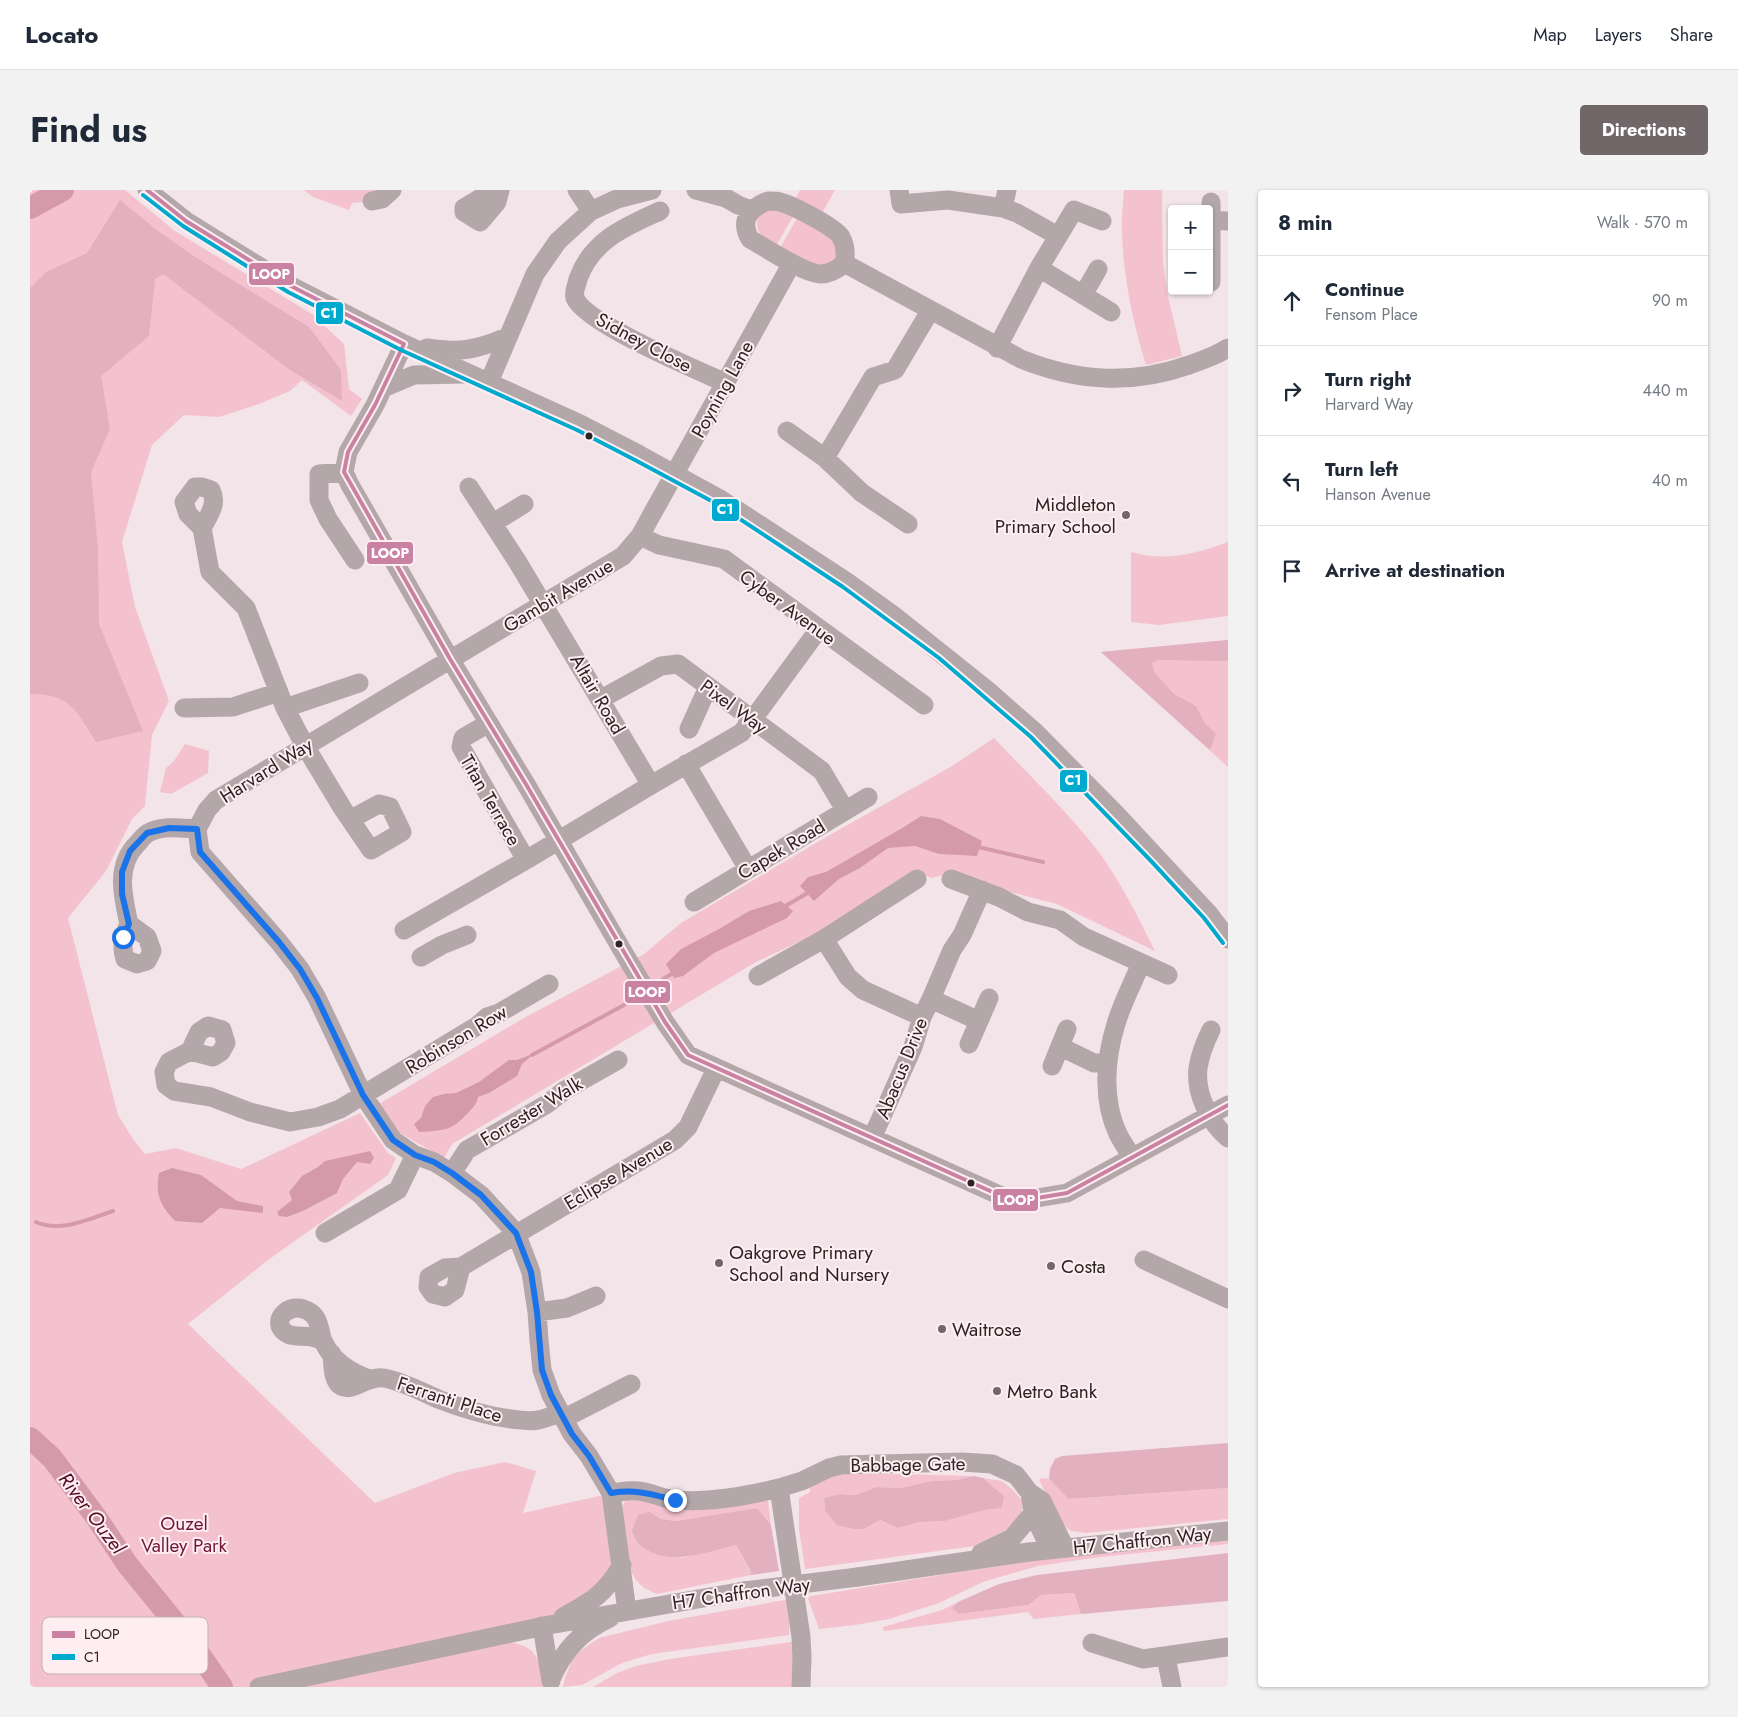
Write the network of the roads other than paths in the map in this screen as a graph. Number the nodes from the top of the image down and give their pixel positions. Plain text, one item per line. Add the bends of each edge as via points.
1 (147, 190) edge
2 (392, 190) edge
3 (494, 190) edge
4 (500, 190) edge
5 (577, 190) edge
6 (652, 190) edge
7 (706, 191) edge
8 (1005, 199) edge
9 (372, 201) dead end
10 (901, 204) edge
11 (751, 210) junction
12 (591, 211) junction
13 (660, 211) dead end
14 (1217, 215) edge
15 (1102, 221) dead end
16 (1058, 236) junction
17 (792, 263) junction
18 (844, 263) junction
19 (1039, 268) junction
20 (1098, 269) dead end
21 (1216, 281) edge
22 (1083, 294) junction
23 (930, 311) junction
24 (1111, 312) dead end
25 (507, 337) junction
26 (404, 344) junction
27 (997, 348) junction
28 (1228, 348) edge
29 (471, 374) junction
30 (488, 382) junction
31 (726, 384) junction
32 (383, 388) junction
33 (787, 431) dead end
34 (825, 458) junction
35 (344, 472) junction
36 (469, 487) dead end
37 (524, 504) dead end
38 (651, 516) joint
39 (493, 523) junction
40 (908, 524) dead end
41 (202, 528) dead end
42 (640, 536) junction
43 (355, 560) dead end
44 (544, 604) junction
45 (819, 629) junction
46 (450, 659) junction
47 (359, 683) dead end
48 (708, 687) junction
49 (601, 699) junction
50 (282, 700) junction
51 (924, 705) dead end
52 (184, 708) dead end
53 (753, 720) junction
54 (489, 723) junction
55 (689, 728) dead end
56 (305, 746) junction
57 (686, 764) junction
58 (651, 785) junction
59 (868, 797) dead end
60 (845, 810) junction
61 (351, 819) dead end
62 (197, 829) junction
63 (559, 841) junction
64 (526, 860) junction
65 (748, 869) junction
66 (917, 879) dead end
67 (951, 879) dead end
68 (982, 890) junction
69 (694, 902) dead end
70 (426, 917) junction
71 (129, 924) dead end
72 (404, 930) dead end
73 (467, 935) dead end
74 (824, 939) junction
75 (1228, 939) edge
76 (442, 944) junction
77 (421, 957) dead end
78 (1141, 963) junction
79 (1168, 974) dead end
80 (758, 976) dead end
81 (549, 984) dead end
82 (930, 998) junction
83 (989, 998) dead end
84 (922, 1017) junction
85 (979, 1020) junction
86 (1210, 1030) dead end
87 (969, 1044) dead end
88 (190, 1051) dead end
89 (618, 1060) dead end
90 (1107, 1064) junction
91 (1052, 1066) dead end
92 (716, 1069) junction
93 (363, 1095) junction
94 (1228, 1105) edge
95 (1209, 1115) junction
96 (872, 1138) junction
97 (1228, 1138) edge
98 (415, 1155) junction
99 (1132, 1157) junction
100 (452, 1173) junction
101 (325, 1233) dead end
102 (516, 1233) junction
103 (1144, 1260) dead end
104 (461, 1267) dead end
105 (596, 1296) dead end
106 (1228, 1299) edge
107 (537, 1312) junction
108 (328, 1348) dead end
109 (631, 1384) dead end
110 (561, 1416) junction
111 (779, 1488) junction
112 (611, 1493) junction
113 (1030, 1493) junction
114 (1033, 1513) junction
115 (1228, 1531) edge
116 (1057, 1549) junction
117 (964, 1561) junction
118 (622, 1565) junction
119 (626, 1611) junction
120 (545, 1625) junction
121 (1087, 1641) dead end
122 (1228, 1647) edge
123 (1166, 1657) junction
124 (551, 1683) edge
125 (259, 1687) edge
126 (801, 1687) edge
127 (1172, 1687) edge

1 - 26 street via 186,221 291,286
2 - 9 street via 382,199
3 - 4 street via 464,208 464,212 480,222 497,202
5 - 12 street
6 - 12 street via 618,199
7 - 11 street
8 - 10 street
8 - 16 street via 1017,213
11 - 17 street via 746,224 750,239
11 - 18 street via 768,201 779,202 838,232 845,246
12 - 25 street via 548,253
13 - 31 street, Sidney Close via 619,230 598,247 582,268 575,297 587,312 615,330
14 - 21 street
15 - 16 street via 1074,210
16 - 19 street
17 - 18 street via 817,274 832,271
17 - 31 street, Poyning Lane
18 - 23 street
19 - 22 street
19 - 27 street
20 - 22 street
22 - 24 street
23 - 27 street
23 - 34 street via 895,370 873,377
25 - 26 street via 468,350 448,351
25 - 30 street
26 - 29 street
26 - 32 street
27 - 28 street via 1044,369 1104,379 1166,373 1217,356
29 - 30 street
29 - 32 street via 414,375
30 - 75 street, bridge via 580,424 720,499 893,614 1035,732 1157,858
31 - 38 street, Poyning Lane
32 - 35 street via 348,452
33 - 34 street
34 - 40 street via 862,493
35 - 43 street via 319,474 319,500
35 - 46 street
36 - 39 street, Altair Road
37 - 39 street
38 - 42 street, Gambit Avenue
39 - 44 street, Altair Road
41 - 50 street via 210,572 246,608
42 - 44 street, Gambit Avenue via 623,556
42 - 45 street, Cyber Avenue via 659,545 724,559
44 - 46 street, Gambit Avenue
44 - 49 street, Altair Road
45 - 51 street, Cyber Avenue
45 - 53 street
46 - 54 street
46 - 56 street, Harvard Way
47 - 50 street
48 - 49 street, Pixel Way via 678,664 661,666
48 - 53 street, Pixel Way
48 - 55 street
49 - 58 street, Altair Road
50 - 52 street via 233,707
50 - 56 street
53 - 57 street via 741,733
53 - 60 street, Pixel Way via 822,771
54 - 63 street
54 - 64 street, Titan Terrace via 463,738 461,747
56 - 61 street
56 - 62 street, Harvard Way via 216,800 206,810
57 - 58 street
57 - 65 street
58 - 63 street
59 - 60 street, Capek Road
60 - 65 street, Capek Road
62 - 71 street via 169,828 147,833 130,851 122,872 122,894
62 - 93 street via 200,852 300,969
63 - 64 street
63 - 92 street via 639,979 688,1055
64 - 70 street
65 - 69 street, Capek Road
66 - 74 street
67 - 68 street
68 - 78 street via 1028,912 1060,920 1084,937
68 - 82 street, Abacus Drive
70 - 72 street
70 - 76 street
73 - 76 street
74 - 80 street
74 - 84 street via 848,977 863,990
76 - 77 street
78 - 79 street
78 - 90 street via 1116,1024
81 - 93 street, Robinson Row via 487,1018
82 - 84 street, Abacus Drive
82 - 85 street, Abacus Drive
83 - 85 street
84 - 96 street, Abacus Drive via 913,1047
85 - 87 street
86 - 95 street via 1198,1069 1199,1092
88 - 93 street, Robinson Row via 169,1062 164,1072 166,1085 174,1091 211,1097 250,1112 290,1122 318,1118
89 - 100 street, Forrester Walk via 466,1150
90 - 91 street via 1094,1063 1064,1038
90 - 99 street via 1110,1110
92 - 96 street
92 - 102 street, Eclipse Avenue via 688,1127 675,1140
93 - 98 street via 393,1140
94 - 95 street
95 - 97 street
95 - 99 street
96 - 99 street via 1019,1201 1067,1193
98 - 100 street
98 - 101 street via 398,1190
100 - 102 street via 481,1195
102 - 104 street, Eclipse Avenue
102 - 107 street via 531,1272
103 - 106 street
105 - 107 street via 567,1308
107 - 110 street via 542,1370
108 - 110 street, Ferranti Place via 341,1366 369,1379 383,1378 417,1388 438,1399 497,1417 536,1421
109 - 110 street, Ferranti Place
110 - 112 street
111 - 112 street, Babbage Gate via 712,1500 675,1500 640,1491
111 - 113 street, Babbage Gate via 841,1465 962,1462 992,1464 1016,1475
111 - 126 street via 802,1644
112 - 118 street
113 - 114 street
113 - 116 street, Babbage Gate via 1042,1501
114 - 116 street
114 - 117 street via 1012,1538
115 - 116 street, H7 Chaffron Way
116 - 117 street, H7 Chaffron Way
117 - 119 street, H7 Chaffron Way, bridge via 744,1591
118 - 119 street
118 - 120 street via 612,1582 594,1600
119 - 120 street, H7 Chaffron Way
119 - 124 street via 597,1624 578,1638 560,1659
120 - 124 street
120 - 125 street, H7 Chaffron Way
121 - 123 street via 1143,1659
122 - 123 street
123 - 127 street

